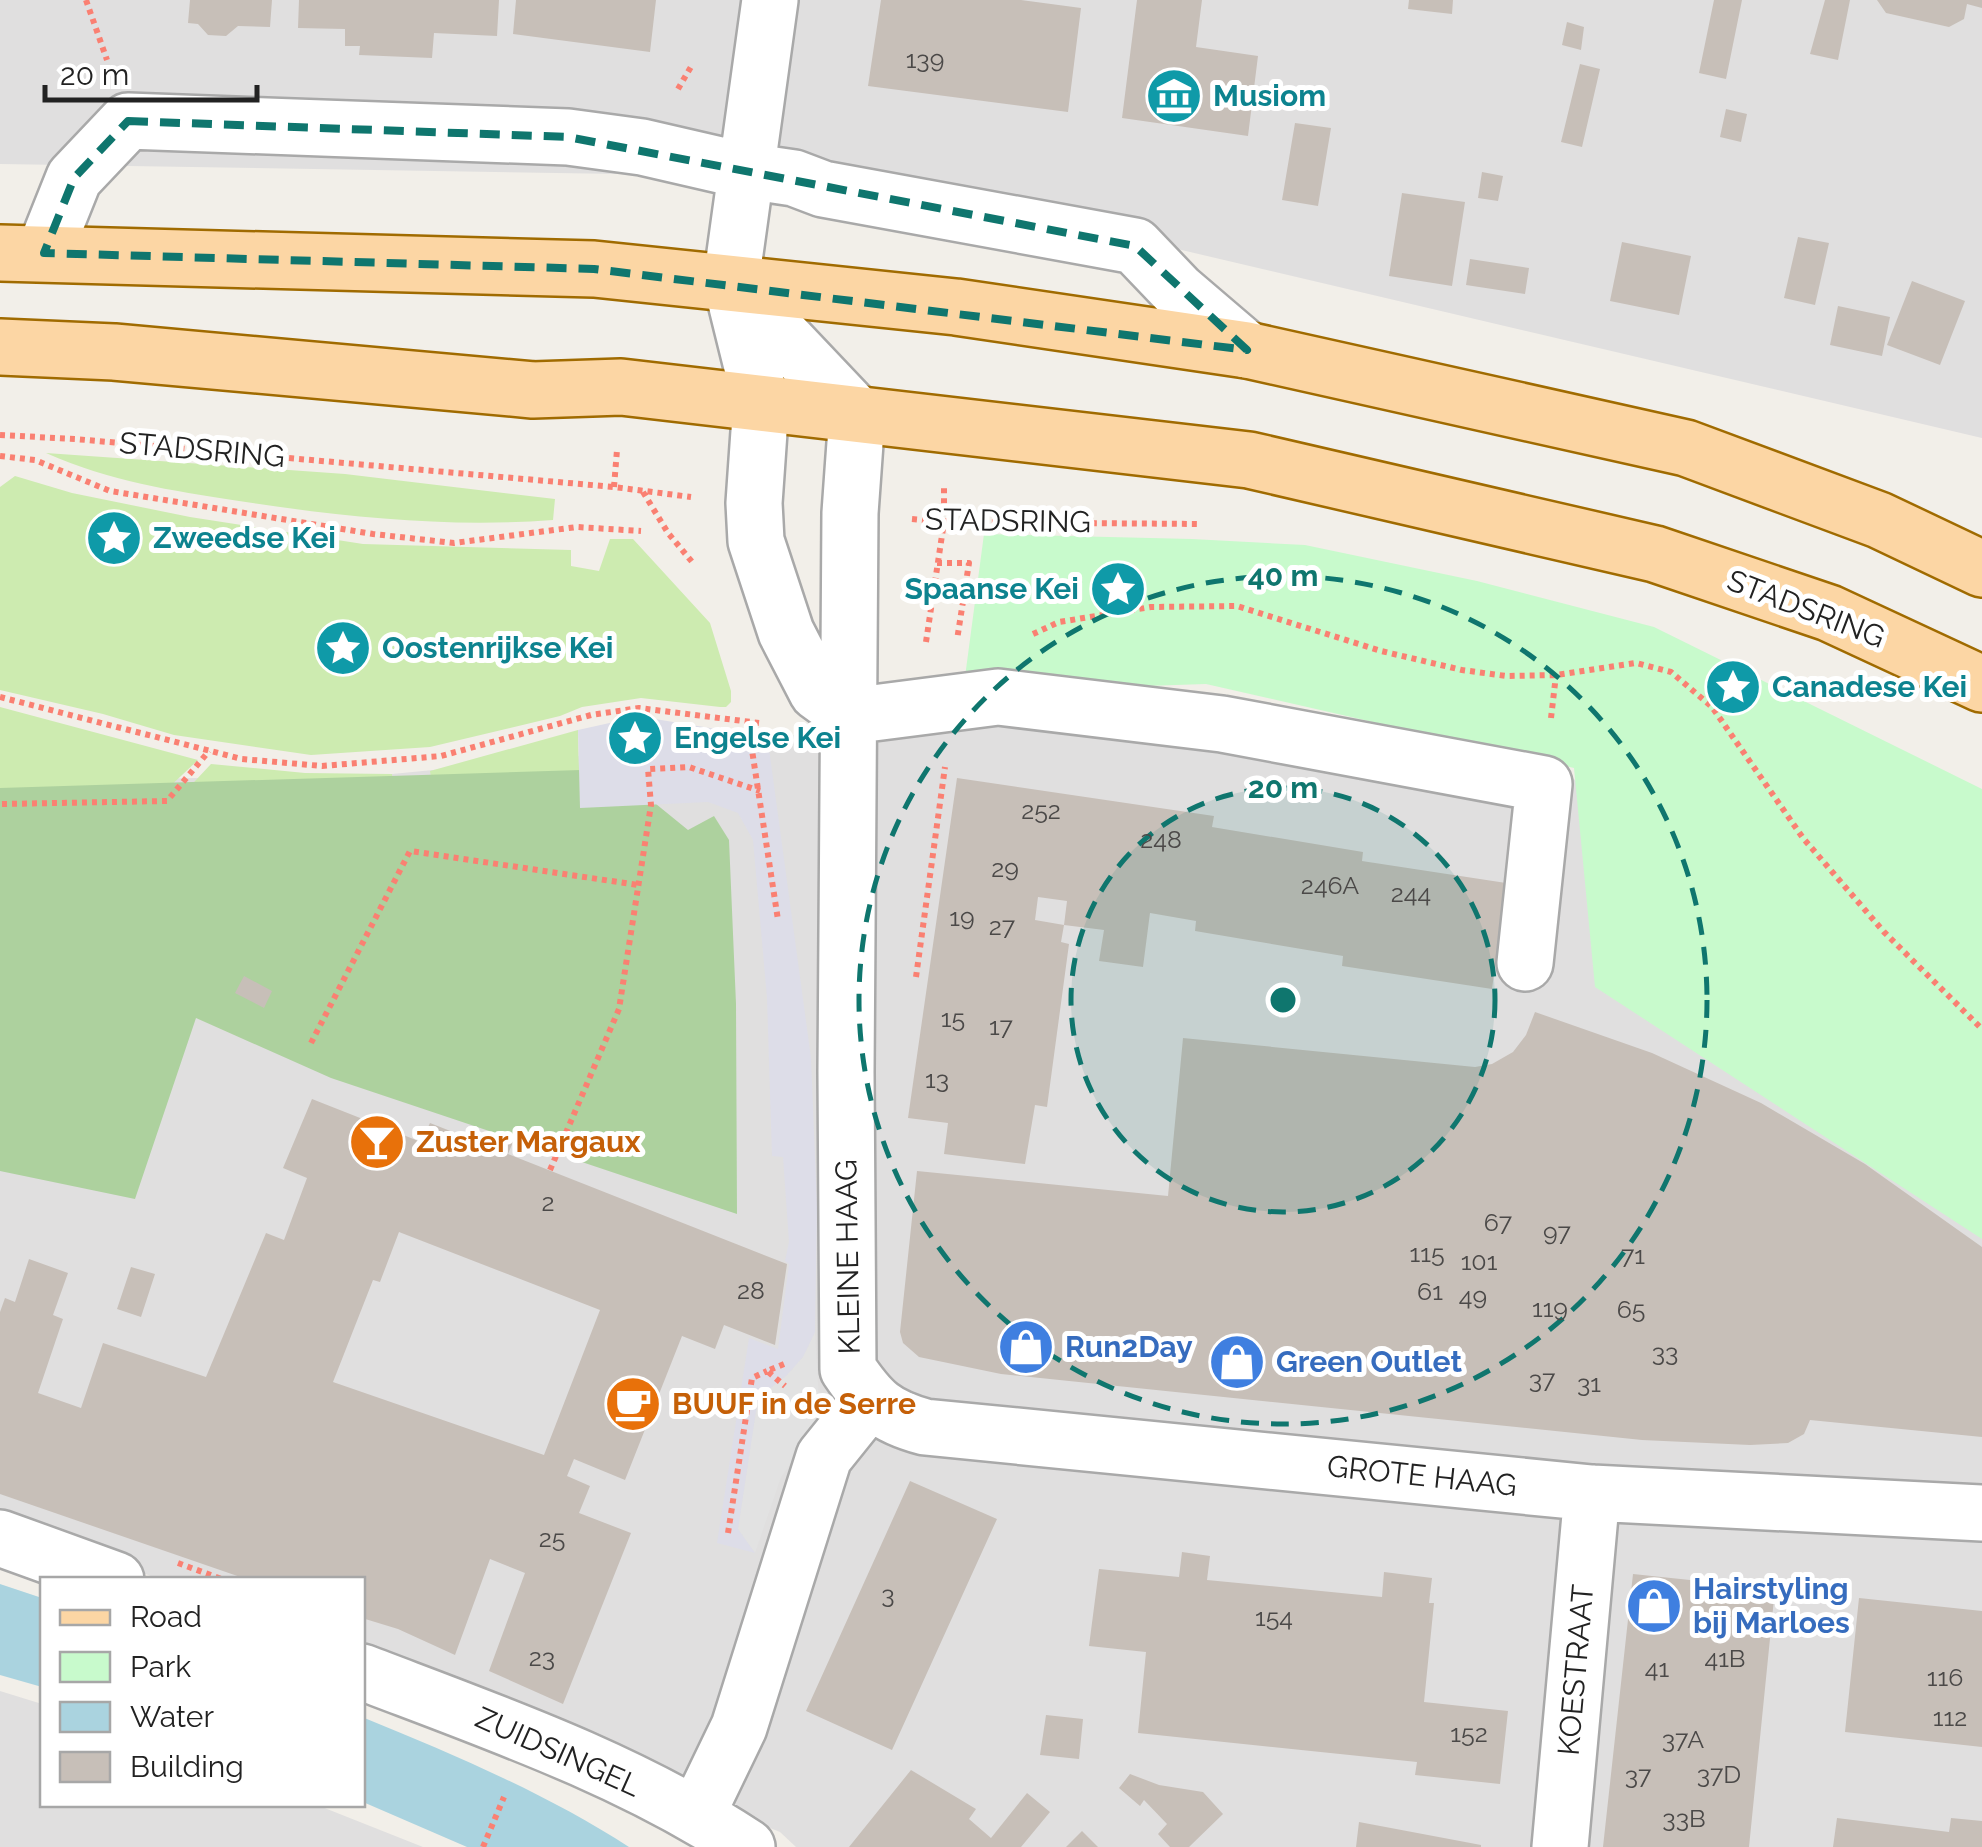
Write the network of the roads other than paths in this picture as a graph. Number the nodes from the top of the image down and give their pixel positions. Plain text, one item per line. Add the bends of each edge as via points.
1 (770, 0) edge
2 (746, 171) junction
3 (22, 253) edge
4 (730, 282) junction
5 (0, 348) edge
6 (1247, 350) junction
7 (761, 403) junction
8 (857, 415) junction
9 (1982, 569) edge
10 (1982, 684) edge
11 (850, 716) junction
12 (1525, 962) dead end
13 (856, 1416) junction
14 (1592, 1493) junction
15 (1982, 1513) edge
16 (0, 1538) edge
17 (108, 1577) edge
18 (365, 1673) edge
19 (697, 1814) junction
20 (746, 1847) edge
21 (1560, 1847) edge

1 - 2 street
2 - 3 street via 568,138 128,122 74,178
2 - 4 street
2 - 6 street via 1135,246
3 - 4 main road via 594,269
4 - 6 main road
4 - 7 street
4 - 8 street
5 - 7 main road, STADSRING via 533,390 621,387
6 - 9 main road via 1686,448 1879,520
7 - 8 main road, STADSRING
7 - 11 street via 756,541 786,632 817,692
8 - 10 main road, STADSRING via 1249,460 1655,554 1829,613
8 - 11 street, KLEINE HAAG
11 - 12 street via 998,696 1222,724 1544,784
11 - 13 street, KLEINE HAAG via 848,1369
13 - 14 street, GROTE HAAG
13 - 19 street via 824,1458 739,1727
14 - 15 street, GROTE HAAG
14 - 21 street, KOESTRAAT
16 - 17 street
18 - 19 street, ZUIDSINGEL via 528,1735
19 - 20 street, ZUIDSINGEL

